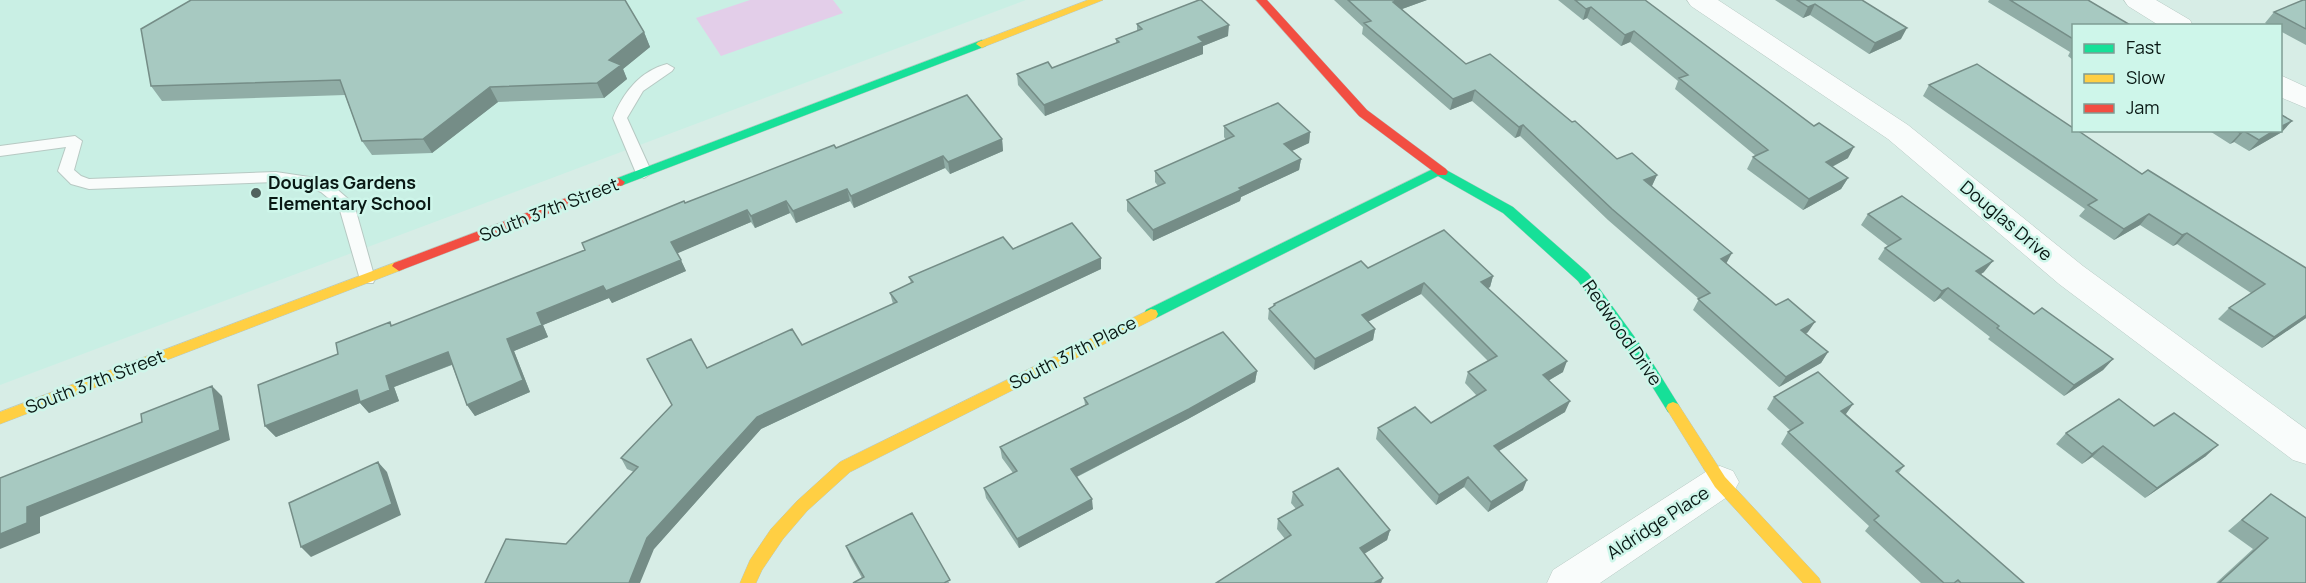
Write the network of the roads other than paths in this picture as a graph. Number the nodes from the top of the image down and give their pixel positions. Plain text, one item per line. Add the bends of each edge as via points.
1 (1098, 0) edge
2 (1261, 0) edge
3 (1700, 0) edge
4 (2137, 0) edge
5 (2177, 24) edge
6 (667, 68) dead end
7 (2282, 85) edge
8 (2306, 99) edge
9 (0, 151) edge
10 (1439, 170) junction
11 (644, 173) junction
12 (367, 279) junction
13 (0, 418) edge
14 (2306, 449) edge
15 (1720, 482) junction
16 (748, 583) edge
17 (1566, 583) edge
18 (1813, 583) edge

1 - 11 street, South 37th Street
2 - 10 street, Redwood Drive via 1364,113
3 - 14 street, Douglas Drive via 1899,132 2071,275
4 - 5 street
6 - 11 lane via 645,79 628,96 620,118
7 - 8 street
9 - 12 lane via 75,141 66,171 89,184 276,177 311,182 346,204
10 - 15 street, Redwood Drive via 1508,210 1583,277 1642,358
10 - 16 street, South 37th Place via 844,467 795,511 758,558
11 - 12 street, South 37th Street
12 - 13 street, South 37th Street
15 - 17 street, Aldridge Place
15 - 18 street, Redwood Drive

